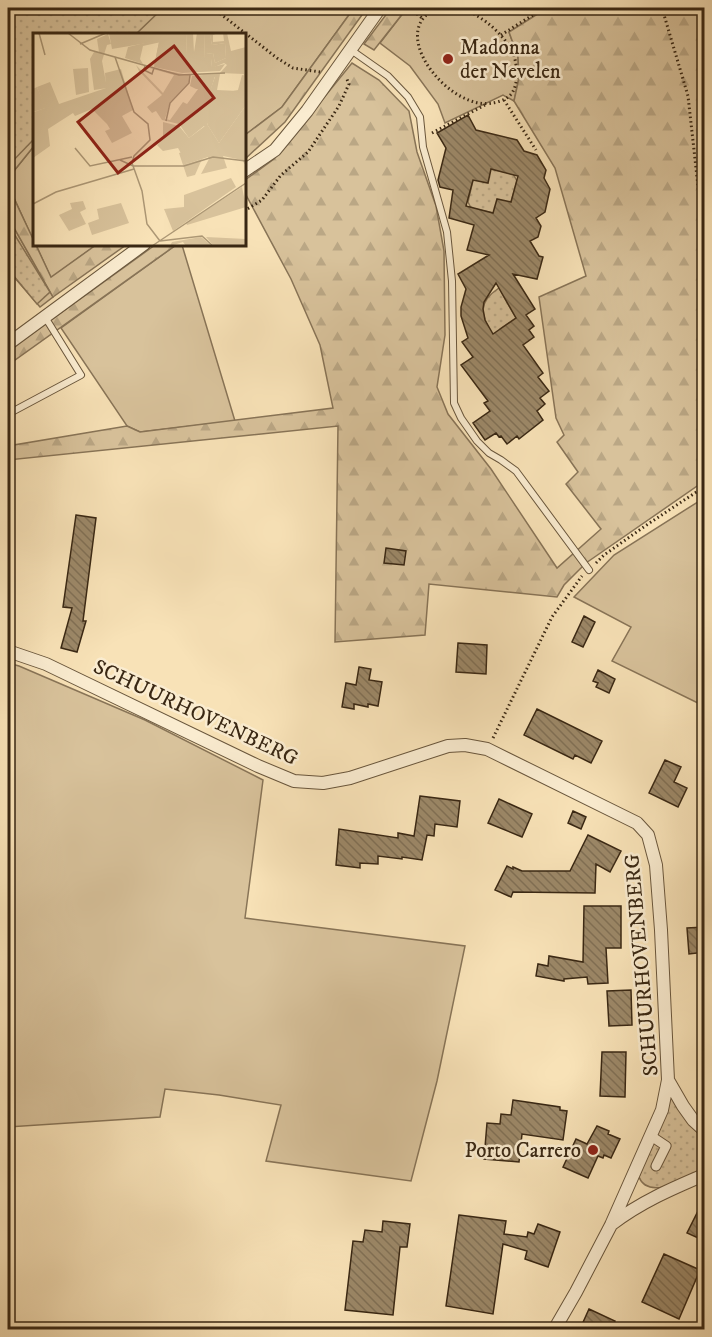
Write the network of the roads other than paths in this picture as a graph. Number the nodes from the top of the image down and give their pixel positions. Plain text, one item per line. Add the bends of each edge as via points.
1 (380, 8) edge
2 (350, 49) junction
3 (246, 170) edge
4 (141, 246) edge
5 (45, 316) junction
6 (8, 344) edge
7 (8, 414) edge
8 (589, 570) road end
9 (8, 651) edge
10 (668, 1080) junction
11 (705, 1130) edge
12 (651, 1136) junction
13 (656, 1166) dead end
14 (705, 1175) edge
15 (611, 1225) junction
16 (554, 1329) edge

1 - 2 street
2 - 3 street via 274,150
2 - 8 lane via 388,76 420,117 423,147 447,232 454,403 477,441 516,471
4 - 5 street
5 - 6 street
5 - 7 lane via 81,375
9 - 10 street, SCHUURHOVENBERG via 46,664 294,781 323,783 350,778 448,746 465,745 487,749 637,823 648,835 656,865
10 - 11 street, SCHUURHOVENBERG via 693,1120
10 - 12 street
12 - 13 street via 666,1146
12 - 15 street
14 - 15 street via 657,1195
15 - 16 street

